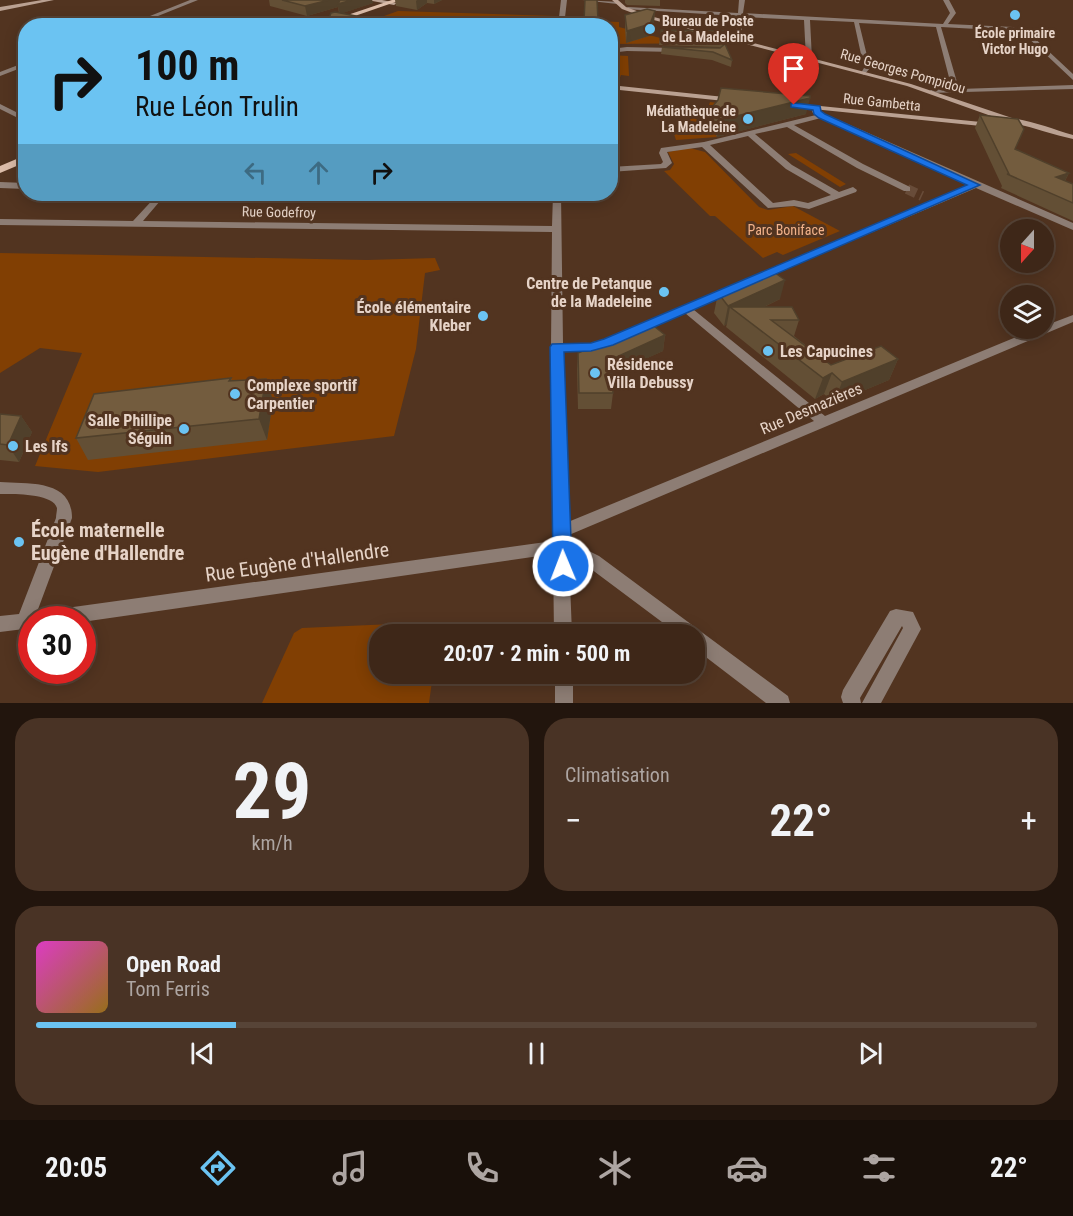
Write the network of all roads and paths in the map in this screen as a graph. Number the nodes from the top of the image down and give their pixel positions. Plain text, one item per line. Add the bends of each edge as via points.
1 (51, 0) edge
2 (195, 0) edge
3 (370, 0) edge
4 (405, 0) edge
5 (564, 0) edge
6 (585, 0) edge
7 (731, 0) edge
8 (741, 0) edge
9 (946, 0) edge
10 (616, 1) edge
11 (394, 2) edge
12 (0, 9) edge
13 (628, 9) junction
14 (740, 15) junction
15 (148, 18) edge
16 (343, 18) edge
17 (350, 18) edge
18 (562, 18) edge
19 (807, 18) junction
20 (856, 21) junction
21 (941, 25) junction
22 (738, 41) junction
23 (618, 50) edge
24 (685, 50) edge
25 (809, 59) junction
26 (18, 67) edge
27 (864, 73) junction
28 (0, 74) edge
29 (1073, 78) edge
30 (1073, 87) edge
31 (618, 88) edge
32 (956, 90) junction
33 (931, 92) junction
34 (742, 100) edge
35 (786, 105) edge
36 (0, 106) edge
37 (817, 108) junction
38 (18, 116) edge
39 (822, 116) junction
40 (786, 123) junction
41 (1010, 123) junction
42 (749, 133) junction
43 (1073, 137) edge
44 (704, 144) junction
45 (18, 161) edge
46 (2, 168) edge
47 (618, 169) edge
48 (0, 185) edge
49 (975, 185) junction
50 (18, 186) edge
51 (907, 189) tunnel mouth
52 (853, 190) dead end
53 (838, 195) junction
54 (922, 196) tunnel mouth
55 (156, 201) edge
56 (557, 201) edge
57 (934, 202) junction
58 (0, 222) edge
59 (136, 223) junction
60 (1073, 227) edge
61 (557, 229) junction
62 (686, 309) junction
63 (1073, 318) edge
64 (557, 347) junction
65 (823, 421) junction
66 (0, 488) edge
67 (562, 539) junction
68 (36, 606) edge
69 (96, 610) edge
70 (18, 622) edge
71 (0, 624) edge
72 (563, 624) edge
73 (678, 624) edge
74 (705, 645) edge
75 (564, 684) edge
76 (564, 703) edge
77 (782, 703) edge
78 (852, 703) edge
79 (871, 703) edge

1 - 12 street
2 - 15 street
3 - 11 street
4 - 11 main road
5 - 18 street
6 - 10 street
7 - 8 street
8 - 14 street
9 - 21 street via 953,13
10 - 13 street, Rue Georges Pompidou
11 - 16 main road
11 - 17 main road
13 - 14 street
13 - 22 street, Rue Georges Pompidou
14 - 19 street
14 - 22 street
19 - 20 street
19 - 25 street
20 - 21 street
20 - 27 street via 867,68
21 - 29 street via 1024,32
21 - 32 street
22 - 25 street, Rue Georges Pompidou
23 - 24 street
25 - 27 street, Rue Georges Pompidou
26 - 28 street
27 - 33 street, Rue Georges Pompidou
30 - 32 street
31 - 34 street
32 - 33 street
33 - 41 street, Rue Georges Pompidou
35 - 37 street, Rue Gambetta
36 - 38 street
37 - 39 street
37 - 41 street, Rue Gambetta
39 - 40 street
39 - 49 street
40 - 42 street
40 - 51 street
41 - 43 street via 1025,130 1035,127
42 - 44 street
42 - 53 street via 789,166
44 - 47 street via 664,150 668,163 663,166
44 - 53 street via 771,206 809,206
45 - 46 main road
48 - 50 street
49 - 57 street
49 - 60 street
52 - 53 street
54 - 57 street
55 - 59 street
56 - 61 street
57 - 62 street
58 - 59 street, Rue Godefroy
59 - 61 street, Rue Godefroy
61 - 64 street
62 - 64 street via 591,347
62 - 65 street
63 - 65 street, Rue Desmazières
64 - 67 street
65 - 67 street, Rue Desmazières
66 - 68 street via 50,493 65,505
67 - 69 street, Rue Eugène d'Hallendre
67 - 72 street
67 - 73 street
70 - 71 street, Rue Eugène d'Hallendre
74 - 77 street
75 - 76 street
78 - 79 street via 850,698 896,617 907,618 912,629

